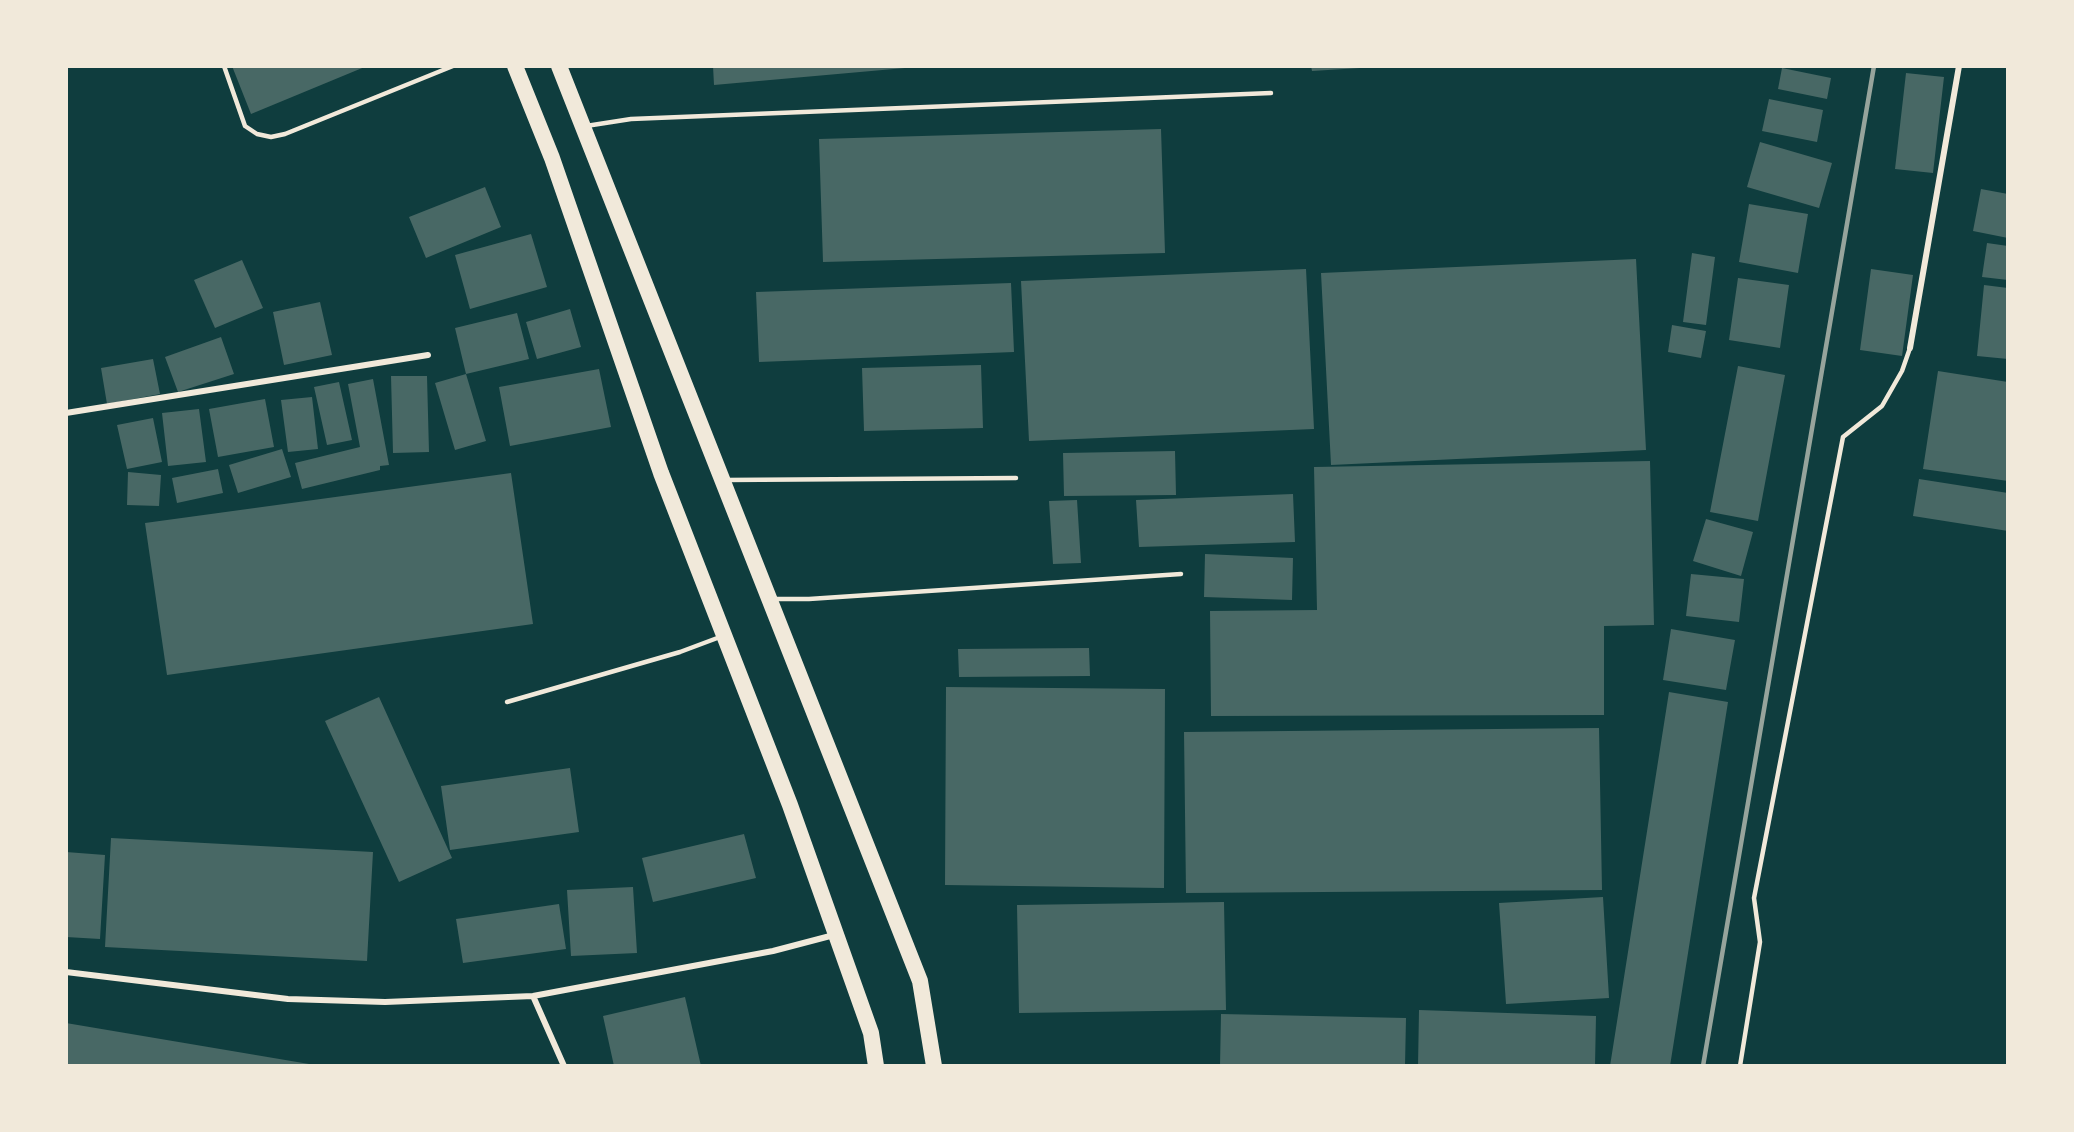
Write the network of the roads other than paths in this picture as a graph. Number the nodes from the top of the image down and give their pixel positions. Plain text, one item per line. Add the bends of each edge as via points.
1 (224, 66) edge
2 (453, 66) edge
3 (515, 66) edge
4 (560, 66) edge
5 (1959, 66) edge
6 (1271, 93) dead end
7 (583, 126) junction
8 (1910, 348) joint
9 (428, 355) dead end
10 (66, 413) edge
11 (1016, 478) dead end
12 (723, 480) junction
13 (1181, 574) dead end
14 (770, 600) junction
15 (724, 636) junction
16 (507, 702) dead end
17 (835, 934) junction
18 (66, 972) edge
19 (532, 996) junction
20 (564, 1066) edge
21 (876, 1066) edge
22 (934, 1066) edge
23 (1740, 1066) edge

1 - 2 lane via 245,126 271,137 285,135
3 - 15 highway via 552,158 661,473
4 - 7 highway
5 - 8 street
6 - 7 lane via 631,118
7 - 12 highway
8 - 23 lane via 1882,406 1843,437 1754,898 1760,942
9 - 10 street
11 - 12 lane
12 - 14 highway
13 - 14 lane
14 - 22 highway via 920,981
15 - 16 lane
15 - 17 highway
17 - 19 street via 773,951
17 - 21 highway via 871,1033
18 - 19 street via 288,999 385,1002
19 - 20 street

